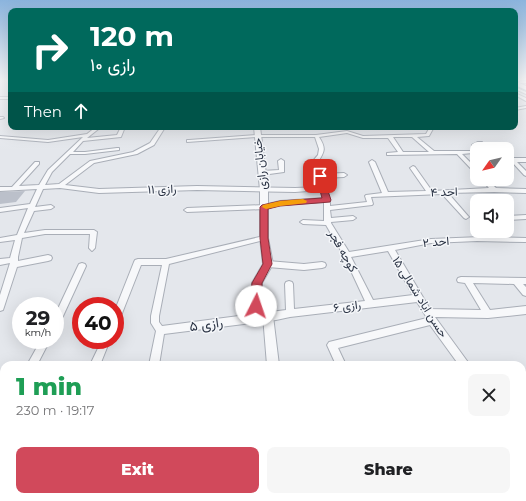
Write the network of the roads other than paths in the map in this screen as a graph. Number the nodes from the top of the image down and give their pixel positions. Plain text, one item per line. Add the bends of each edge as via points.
1 (94, 130) edge
2 (122, 130) edge
3 (161, 130) edge
4 (338, 130) edge
5 (345, 130) edge
6 (349, 130) edge
7 (430, 130) edge
8 (257, 131) edge
9 (341, 132) junction
10 (88, 135) junction
11 (316, 136) junction
12 (414, 136) junction
13 (0, 137) edge
14 (390, 137) junction
15 (82, 140) junction
16 (189, 141) dead end
17 (117, 149) dead end
18 (69, 152) junction
19 (433, 153) junction
20 (459, 153) junction
21 (389, 154) dead end
22 (402, 154) junction
23 (470, 154) edge
24 (514, 160) edge
25 (526, 160) edge
26 (281, 161) dead end
27 (372, 162) dead end
28 (36, 163) dead end
29 (514, 164) edge
30 (470, 165) edge
31 (413, 168) dead end
32 (262, 173) junction
33 (526, 174) edge
34 (344, 175) dead end
35 (320, 176) junction
36 (60, 186) junction
37 (490, 186) edge
38 (41, 187) junction
39 (323, 188) junction
40 (0, 189) edge
41 (14, 189) junction
42 (264, 190) junction
43 (494, 190) junction
44 (526, 191) edge
45 (431, 193) junction
46 (444, 193) junction
47 (386, 194) junction
48 (327, 200) junction
49 (51, 207) dead end
50 (264, 207) junction
51 (32, 208) junction
52 (327, 208) junction
53 (0, 210) edge
54 (187, 210) dead end
55 (466, 217) dead end
56 (526, 217) edge
57 (353, 218) dead end
58 (514, 218) edge
59 (327, 221) junction
60 (303, 222) dead end
61 (19, 237) junction
62 (264, 238) junction
63 (485, 239) joint
64 (0, 240) edge
65 (526, 240) edge
66 (92, 248) dead end
67 (390, 248) junction
68 (347, 255) junction
69 (48, 258) dead end
70 (0, 262) edge
71 (14, 262) junction
72 (166, 262) junction
73 (268, 264) junction
74 (322, 265) dead end
75 (82, 266) dead end
76 (516, 281) junction
77 (526, 281) edge
78 (289, 284) dead end
79 (3, 290) edge
80 (526, 293) edge
81 (124, 298) edge
82 (418, 298) junction
83 (370, 303) junction
84 (64, 305) edge
85 (0, 307) edge
86 (526, 310) edge
87 (290, 313) junction
88 (488, 314) junction
89 (272, 316) junction
90 (255, 317) junction
91 (430, 317) junction
92 (160, 330) junction
93 (41, 349) edge
94 (102, 349) edge
95 (34, 361) edge
96 (97, 361) edge
97 (155, 361) edge
98 (273, 361) edge
99 (339, 361) edge
100 (462, 361) edge

1 - 10 street
2 - 15 street via 119,136
3 - 36 street via 152,144 134,153 92,162
4 - 9 street
5 - 9 street
6 - 14 street via 363,137
7 - 12 street via 427,135
8 - 11 street
8 - 16 street
8 - 32 street, خیابان رازی
9 - 11 street
10 - 13 street via 48,141
10 - 15 street
11 - 35 street, کوچه فجر via 323,148 315,162
12 - 14 street
12 - 19 street
14 - 22 street
15 - 18 street
17 - 18 street
18 - 38 street via 50,171
19 - 20 street
19 - 22 street
20 - 23 street
20 - 30 street
21 - 22 street
24 - 25 street
26 - 32 street via 282,171
27 - 47 street
28 - 41 street
29 - 33 street
31 - 45 street
32 - 42 street, خیابان رازی
34 - 35 street
35 - 39 street, کوچه فجر
36 - 38 street, رازی ۱۱
36 - 42 street, رازی ۱۱ via 100,191 197,188
37 - 43 street
38 - 41 street, رازی ۱۱
38 - 51 street
39 - 42 street, رازی ۱۱
39 - 48 street, کوچه فجر
40 - 41 street, رازی ۱۱
42 - 50 street, خیابان رازی
43 - 44 street, احد ۴
43 - 46 street, احد ۴
45 - 46 street, احد ۴
45 - 47 street, احد ۴
46 - 55 street
47 - 52 street, احد ۴ via 368,196 370,204
48 - 50 street via 280,203
48 - 52 street, کوچه فجر
49 - 51 street
50 - 54 street
50 - 62 street, خیابان رازی
51 - 53 street
51 - 61 street
52 - 59 street, کوچه فجر
56 - 58 street
57 - 59 street
59 - 60 street
59 - 68 street, کوچه فجر
61 - 64 street
61 - 66 street via 45,232 94,232
61 - 71 street
62 - 72 street
62 - 73 street, خیابان رازی
63 - 65 street, احد ۲
63 - 67 street, احد ۲ via 431,241
67 - 68 street, احد ۲
67 - 82 street, حسن اباد شمالی ۱۵
68 - 83 street, کوچه فجر
69 - 71 street
70 - 71 street
71 - 79 street
72 - 81 street via 138,262
72 - 92 street via 155,316 155,323
73 - 74 street via 304,267
73 - 90 street via 257,283
75 - 84 street
76 - 77 street
76 - 80 street
76 - 88 street via 464,280
78 - 87 street
79 - 85 street
82 - 83 street, رازی ۶
82 - 91 street, حسن اباد شمالی ۱۵
83 - 87 street, رازی ۶
86 - 88 street
87 - 89 street, رازی ۶
88 - 91 street
89 - 90 street, رازی ۵
89 - 98 street
90 - 92 street, رازی ۵
91 - 99 street via 332,345
91 - 100 street, حسن اباد شمالی ۱۵
92 - 97 street
93 - 95 street
94 - 96 street

